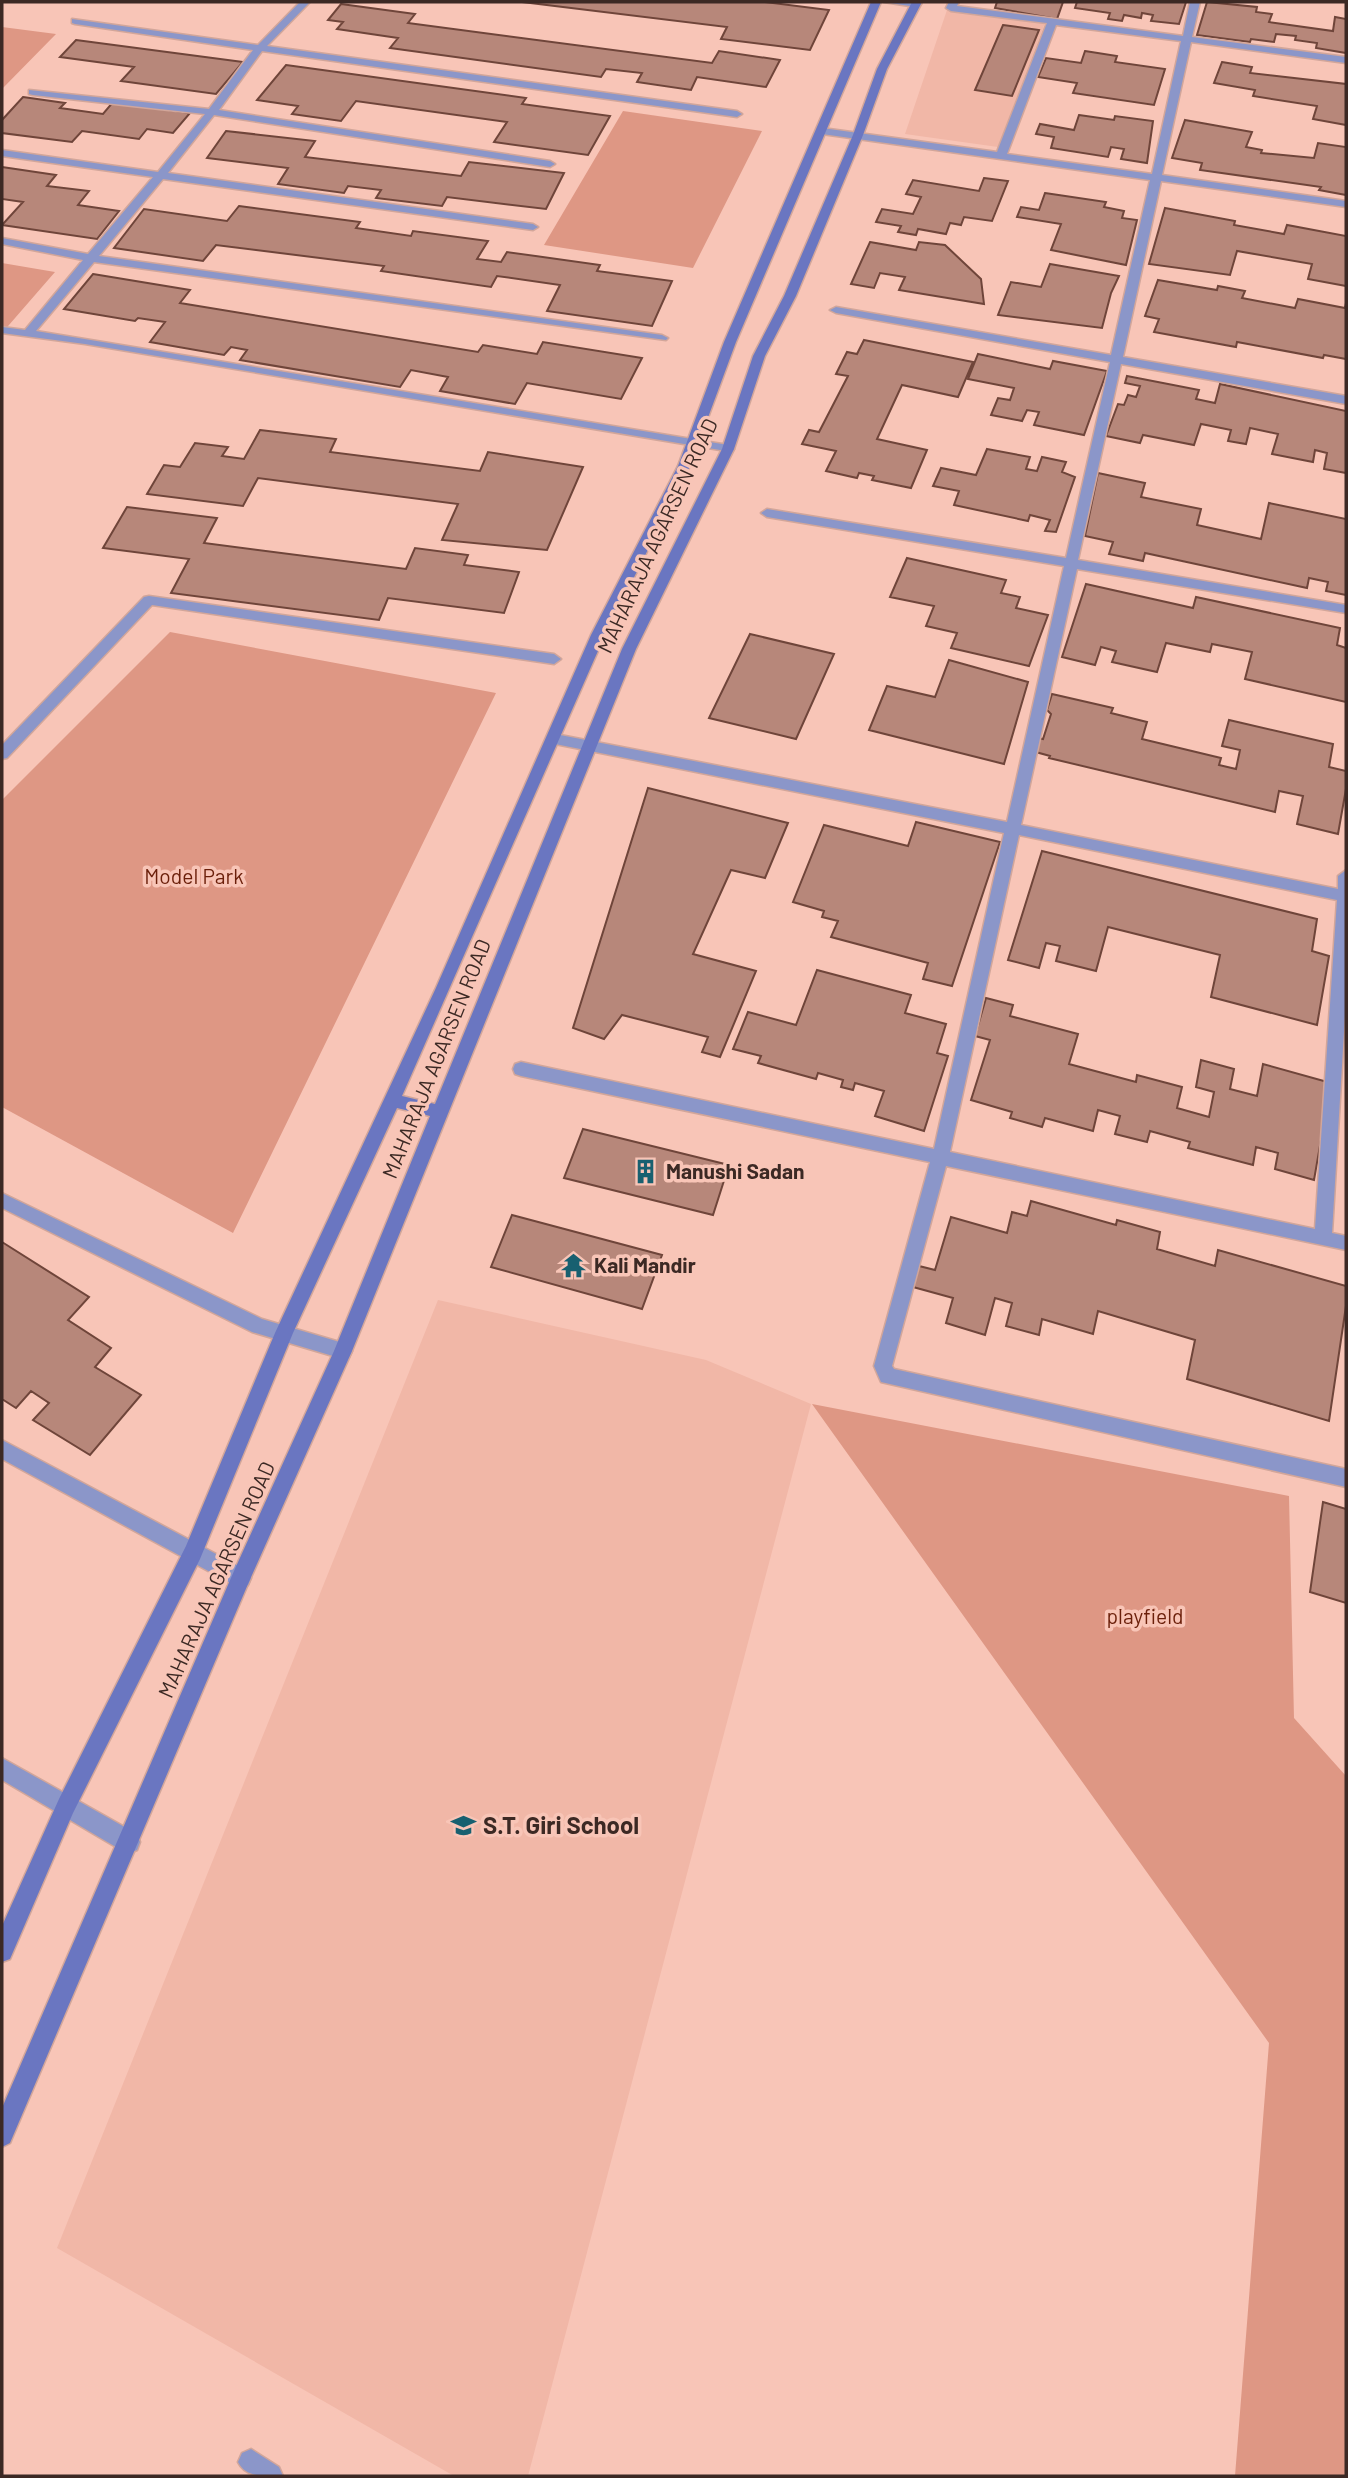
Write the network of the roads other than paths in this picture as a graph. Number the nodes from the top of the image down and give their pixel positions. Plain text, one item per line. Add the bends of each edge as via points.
1 (304, 2) edge
2 (876, 2) edge
3 (889, 2) edge
4 (954, 2) edge
5 (1195, 2) edge
6 (916, 3) edge
7 (75, 21) dead end
8 (1052, 22) junction
9 (1186, 40) junction
10 (260, 48) junction
11 (1346, 60) edge
12 (33, 92) dead end
13 (212, 112) junction
14 (737, 114) dead end
15 (822, 131) junction
16 (858, 135) junction
17 (2, 153) edge
18 (1001, 155) junction
19 (550, 164) dead end
20 (159, 176) junction
21 (1156, 177) junction
22 (1346, 204) edge
23 (533, 228) dead end
24 (2, 241) edge
25 (89, 258) junction
26 (836, 310) dead end
27 (2, 330) edge
28 (28, 333) junction
29 (662, 338) dead end
30 (1116, 358) junction
31 (1346, 400) edge
32 (694, 443) junction
33 (728, 449) junction
34 (767, 513) dead end
35 (1071, 563) junction
36 (1346, 609) edge
37 (554, 659) dead end
38 (555, 739) junction
39 (588, 746) junction
40 (3, 751) edge
41 (1013, 829) junction
42 (1346, 876) edge
43 (1345, 896) edge
44 (521, 1069) dead end
45 (392, 1100) junction
46 (440, 1112) junction
47 (940, 1158) junction
48 (2, 1200) edge
49 (1323, 1238) junction
50 (1346, 1243) edge
51 (284, 1333) junction
52 (343, 1351) junction
53 (2, 1449) edge
54 (1346, 1478) edge
55 (193, 1552) junction
56 (241, 1578) junction
57 (2, 1769) edge
58 (66, 1807) junction
59 (129, 1842) junction
60 (2, 1951) edge
61 (2, 2135) edge

1 - 10 street
2 - 15 street, MAHARAJA AGARSEN ROAD
3 - 6 street
4 - 8 street via 951,8
5 - 9 street
6 - 16 street, MAHARAJA AGARSEN ROAD via 882,69
7 - 10 street
8 - 9 street
8 - 18 street
9 - 11 street
9 - 21 street
10 - 13 street
10 - 14 street
12 - 13 street
13 - 19 street
13 - 20 street
15 - 16 street
15 - 32 street, MAHARAJA AGARSEN ROAD via 730,342
16 - 18 street
16 - 33 street, MAHARAJA AGARSEN ROAD via 790,296 759,356
17 - 20 street
18 - 21 street
20 - 23 street
20 - 25 street
21 - 22 street
21 - 30 street
24 - 25 street
25 - 28 street
25 - 29 street
26 - 30 street
27 - 28 street
28 - 32 street
30 - 31 street
30 - 35 street
32 - 33 street
32 - 38 street, MAHARAJA AGARSEN ROAD via 598,635
33 - 39 street, MAHARAJA AGARSEN ROAD via 629,649
34 - 35 street
35 - 36 street
35 - 41 street
37 - 40 street via 149,600
38 - 39 street
38 - 45 street, MAHARAJA AGARSEN ROAD
39 - 41 street
39 - 46 street, MAHARAJA AGARSEN ROAD
41 - 43 street
41 - 47 street
42 - 43 street
43 - 49 street
44 - 47 street
45 - 46 street
45 - 51 street, MAHARAJA AGARSEN ROAD
46 - 52 street, MAHARAJA AGARSEN ROAD
47 - 49 street
47 - 54 street via 883,1366 888,1376
48 - 51 street via 258,1326
49 - 50 street
51 - 52 street
51 - 55 street, MAHARAJA AGARSEN ROAD
52 - 56 street, MAHARAJA AGARSEN ROAD
53 - 55 street
55 - 56 street
55 - 58 street, MAHARAJA AGARSEN ROAD
56 - 59 street, MAHARAJA AGARSEN ROAD
57 - 58 street
58 - 59 street
58 - 60 street, MAHARAJA AGARSEN ROAD
59 - 61 street, MAHARAJA AGARSEN ROAD

